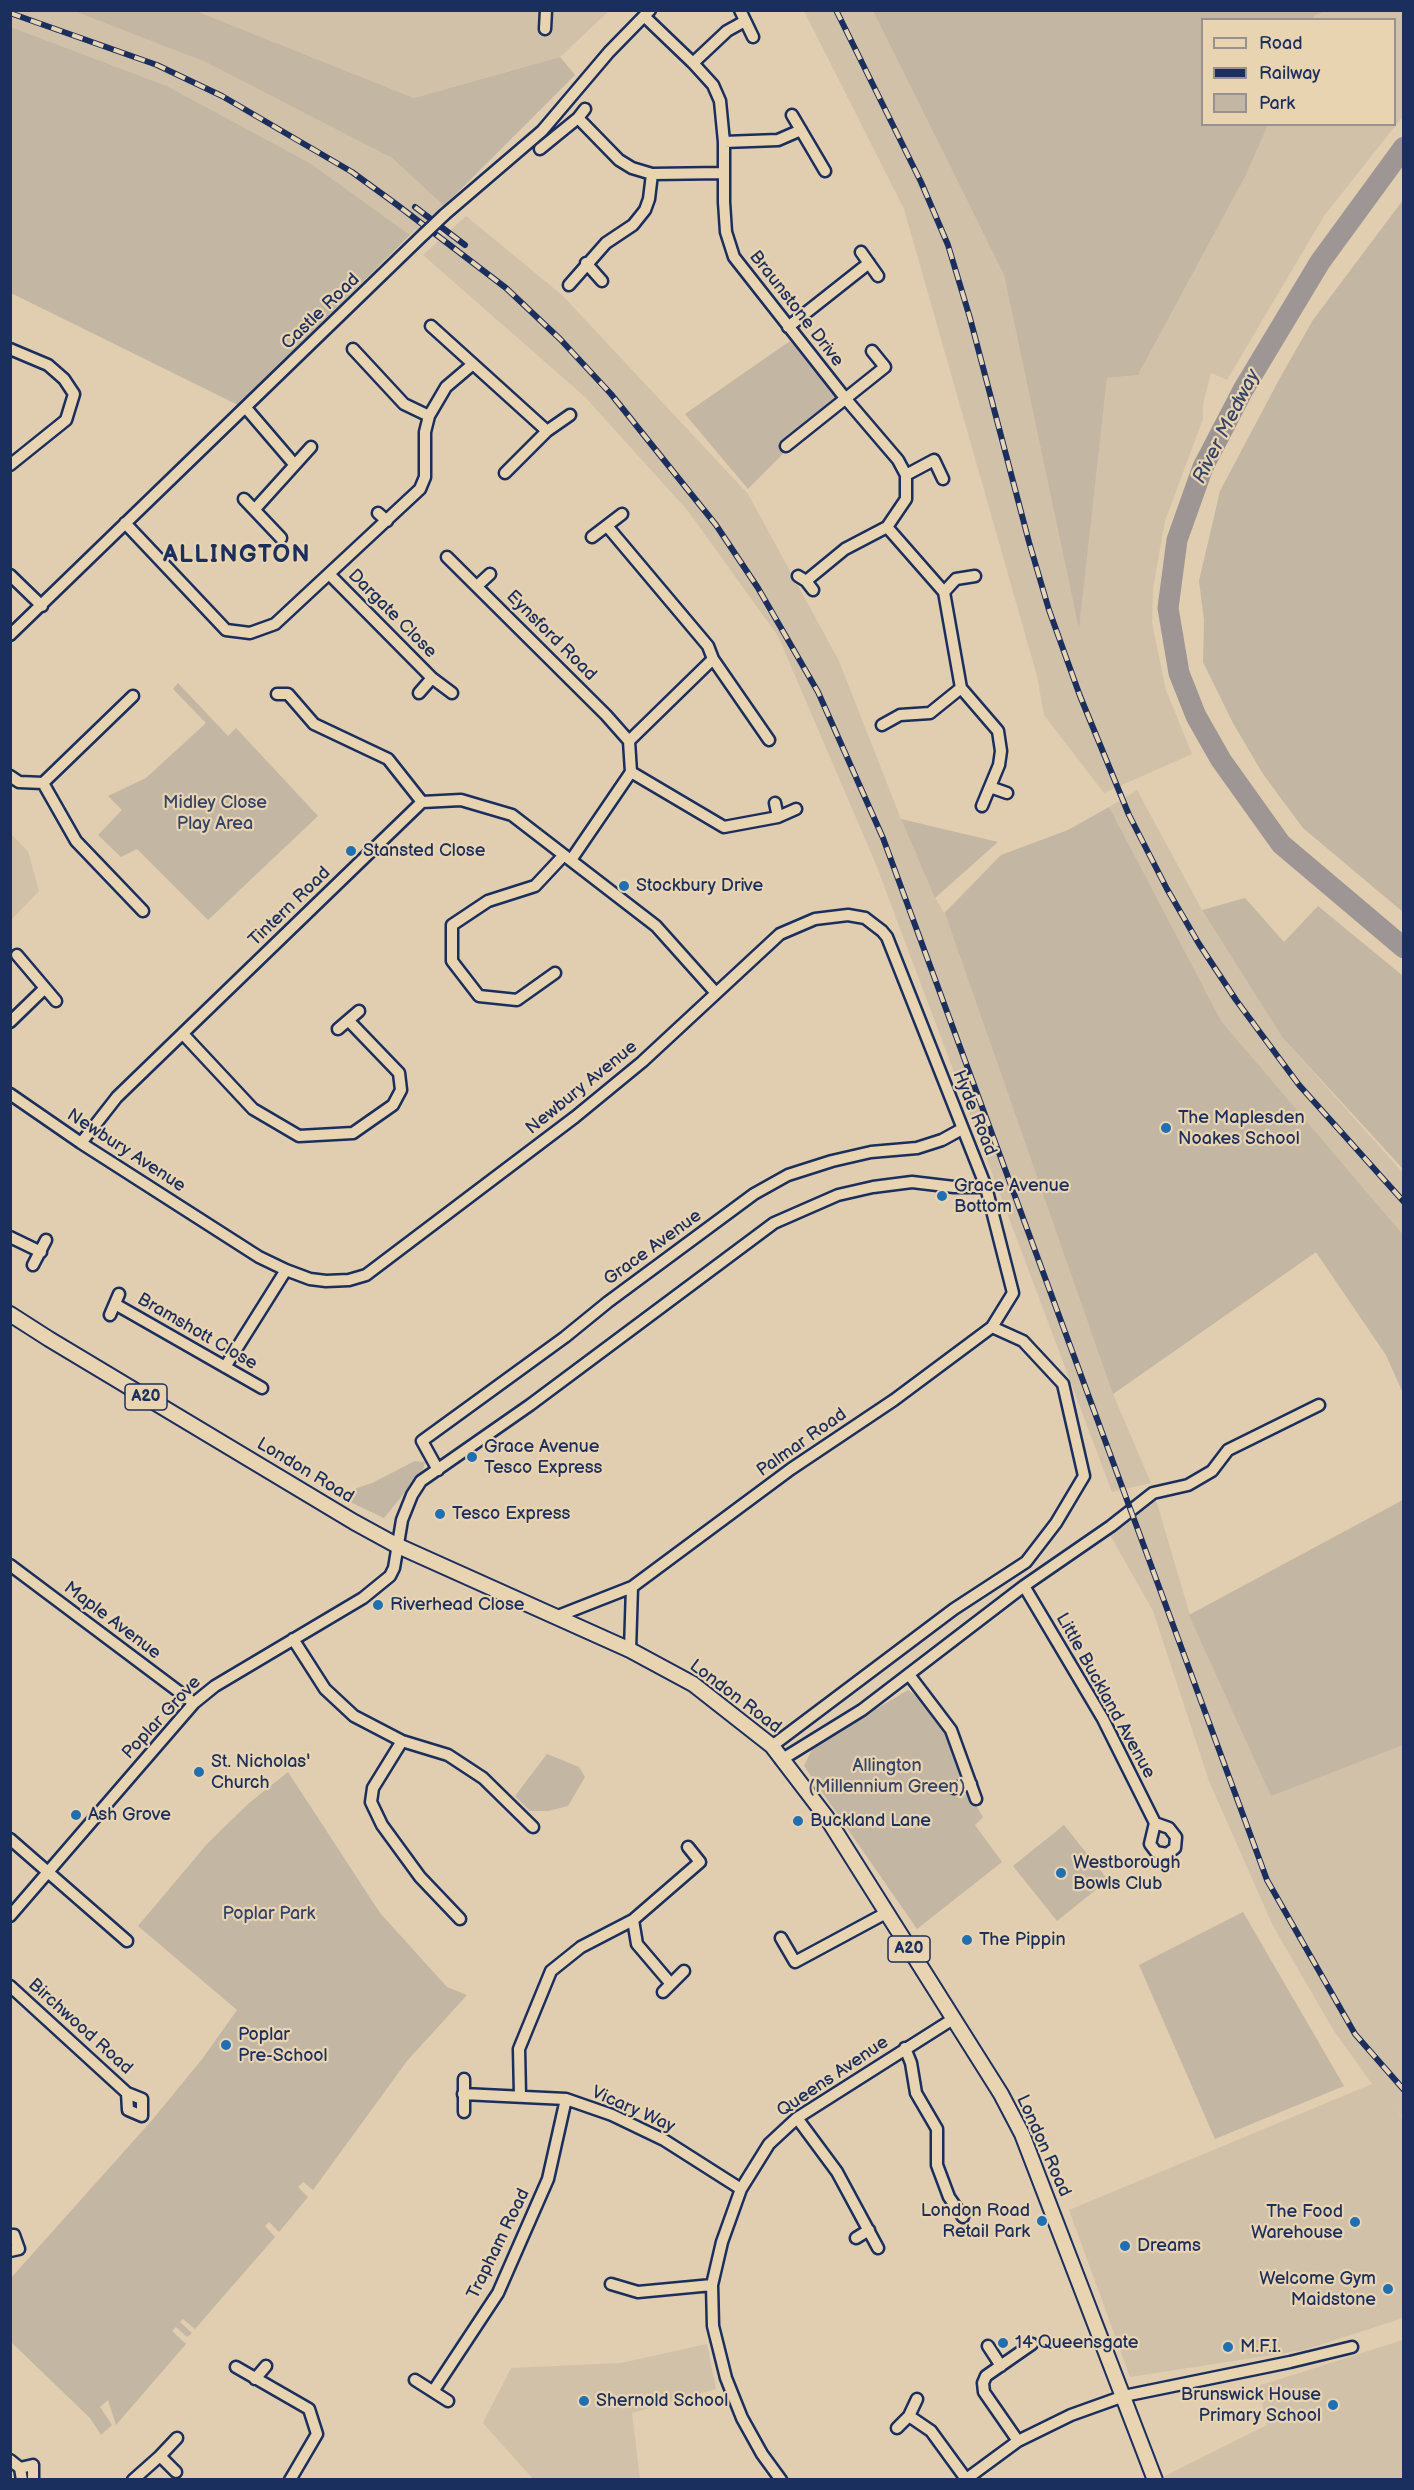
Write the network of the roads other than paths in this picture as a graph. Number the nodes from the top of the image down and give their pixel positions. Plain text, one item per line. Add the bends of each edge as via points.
1 (546, 10) edge
2 (647, 13) edge
3 (743, 16) edge
4 (545, 28) dead end
5 (753, 37) dead end
6 (693, 63) junction
7 (792, 115) dead end
8 (801, 129) junction
9 (724, 142) junction
10 (540, 149) dead end
11 (825, 171) dead end
12 (724, 173) junction
13 (652, 174) junction
14 (861, 252) dead end
15 (586, 263) junction
16 (868, 263) junction
17 (878, 276) dead end
18 (602, 280) dead end
19 (569, 285) dead end
20 (430, 326) dead end
21 (788, 327) junction
22 (10, 349) edge
23 (353, 349) dead end
24 (872, 351) dead end
25 (473, 364) junction
26 (845, 398) junction
27 (246, 408) junction
28 (570, 415) dead end
29 (429, 416) junction
30 (548, 431) junction
31 (786, 446) dead end
32 (311, 447) dead end
33 (294, 464) junction
34 (10, 465) edge
35 (505, 473) dead end
36 (906, 475) junction
37 (943, 479) dead end
38 (244, 500) dead end
39 (255, 509) junction
40 (378, 513) dead end
41 (622, 514) dead end
42 (387, 521) junction
43 (125, 523) junction
44 (607, 526) junction
45 (887, 527) junction
46 (592, 537) dead end
47 (281, 538) dead end
48 (447, 556) dead end
49 (329, 574) junction
50 (490, 574) dead end
51 (10, 575) edge
52 (976, 577) dead end
53 (806, 582) dead end
54 (477, 586) junction
55 (944, 592) junction
56 (42, 606) junction
57 (10, 635) edge
58 (713, 659) junction
59 (432, 678) junction
60 (961, 688) junction
61 (419, 693) dead end
62 (452, 693) dead end
63 (277, 694) dead end
64 (133, 696) dead end
65 (882, 725) dead end
66 (769, 740) dead end
67 (629, 741) junction
68 (631, 772) junction
69 (10, 776) edge
70 (43, 783) junction
71 (990, 787) junction
72 (1007, 793) dead end
73 (422, 802) junction
74 (775, 803) dead end
75 (982, 806) dead end
76 (796, 809) dead end
77 (778, 817) junction
78 (568, 857) junction
79 (143, 911) dead end
80 (887, 937) joint
81 (17, 955) dead end
82 (555, 974) dead end
83 (45, 988) junction
84 (716, 992) junction
85 (56, 1001) dead end
86 (359, 1011) dead end
87 (349, 1021) junction
88 (10, 1022) edge
89 (338, 1029) dead end
90 (183, 1034) junction
91 (10, 1094) edge
92 (962, 1129) junction
93 (81, 1143) junction
94 (986, 1187) junction
95 (10, 1237) edge
96 (46, 1240) dead end
97 (41, 1252) junction
98 (33, 1265) dead end
99 (286, 1270) junction
100 (115, 1304) dead end
101 (10, 1314) edge
102 (992, 1327) junction
103 (225, 1367) junction
104 (262, 1388) dead end
105 (1319, 1405) dead end
106 (438, 1470) junction
107 (396, 1545) junction
108 (10, 1565) edge
109 (1024, 1586) junction
110 (632, 1587) junction
111 (558, 1616) junction
112 (293, 1639) junction
113 (630, 1650) junction
114 (910, 1676) junction
115 (194, 1703) junction
116 (402, 1741) junction
117 (772, 1746) junction
118 (781, 1760) junction
119 (971, 1784) junction
120 (954, 1788) dead end
121 (976, 1799) dead end
122 (1155, 1823) dead end
123 (533, 1827) dead end
124 (10, 1839) edge
125 (688, 1847) dead end
126 (47, 1872) junction
127 (886, 1913) junction
128 (10, 1916) edge
129 (460, 1919) dead end
130 (633, 1920) junction
131 (781, 1938) dead end
132 (127, 1941) dead end
133 (684, 1971) dead end
134 (10, 1986) edge
135 (952, 2019) junction
136 (905, 2048) junction
137 (464, 2079) dead end
138 (127, 2092) dead end
139 (463, 2094) junction
140 (520, 2095) junction
141 (566, 2099) junction
142 (464, 2112) dead end
143 (797, 2118) junction
144 (741, 2189) junction
145 (963, 2217) dead end
146 (869, 2230) junction
147 (10, 2235) edge
148 (856, 2238) dead end
149 (878, 2248) dead end
150 (10, 2250) edge
151 (611, 2284) dead end
152 (712, 2285) junction
153 (1032, 2344) dead end
154 (988, 2346) dead end
155 (1352, 2347) dead end
156 (266, 2366) dead end
157 (1001, 2366) junction
158 (236, 2367) dead end
159 (255, 2379) junction
160 (415, 2380) dead end
161 (434, 2390) junction
162 (1124, 2396) junction
163 (916, 2399) dead end
164 (448, 2401) dead end
165 (909, 2416) junction
166 (897, 2428) dead end
167 (177, 2438) dead end
168 (1018, 2441) junction
169 (160, 2456) junction
170 (10, 2460) edge
171 (20, 2468) junction
172 (176, 2472) dead end
173 (965, 2479) edge
174 (22, 2480) edge
175 (33, 2480) edge
176 (133, 2480) edge
177 (290, 2480) edge
178 (781, 2480) edge
179 (1155, 2480) edge

1 - 4 street
2 - 6 street, Braunstone Drive
2 - 27 street, Castle Road, bridge via 542,131 444,215
3 - 5 street
3 - 6 street
6 - 9 street, Braunstone Drive via 713,85 720,100
7 - 8 street
8 - 9 street via 778,140
8 - 11 street
9 - 12 street, Braunstone Drive
10 - 13 street via 581,113 620,160
12 - 13 street
12 - 21 street, Braunstone Drive via 726,232 734,257
13 - 15 street via 645,210 633,225
14 - 16 street
15 - 18 street
15 - 19 street
16 - 17 street
16 - 21 street
20 - 25 street
21 - 26 street, Braunstone Drive
22 - 34 street via 48,365 74,394 66,420
23 - 29 street via 404,404
24 - 26 street via 885,367
25 - 29 street via 446,387
25 - 30 street
26 - 31 street
26 - 36 street, Braunstone Drive via 898,460
27 - 33 street
27 - 43 street, Castle Road
28 - 30 street
29 - 42 street via 425,477 420,489
30 - 35 street
32 - 33 street
33 - 39 street
36 - 37 street via 934,460
36 - 45 street via 906,499
38 - 39 street
39 - 47 street
40 - 42 street
41 - 44 street
42 - 49 street
43 - 49 street via 226,630 250,633 275,624
43 - 56 street, Castle Road
44 - 46 street
44 - 58 street via 708,646
45 - 53 street via 845,549
45 - 55 street
48 - 54 street, Eynsford Road
49 - 59 street, Dargate Close
50 - 54 street
51 - 56 street
52 - 55 street via 956,579
54 - 67 street, Eynsford Road
55 - 60 street
56 - 57 street, Castle Road
58 - 66 street
58 - 67 street
59 - 61 street, Dargate Close
59 - 62 street, Dargate Close
60 - 65 street via 930,713 900,715
60 - 71 street via 998,731 1000,758
63 - 73 street via 288,694 314,724 388,759
64 - 70 street
67 - 68 street
68 - 77 street via 724,827
68 - 78 street
69 - 70 street via 28,784
70 - 79 street via 76,841
71 - 72 street
71 - 75 street
73 - 78 street via 461,800 512,815
73 - 90 street, Tintern Road
74 - 77 street
76 - 77 street
78 - 82 street via 536,886 488,901 452,925 452,961 479,996 517,1000
78 - 84 street via 656,926
80 - 84 street, Newbury Avenue via 865,918 848,915 815,919 780,934
80 - 92 street, Hyde Road
81 - 83 street
83 - 85 street
83 - 88 street
84 - 99 street, Newbury Avenue via 575,1118 366,1275 326,1281
86 - 87 street
87 - 89 street
87 - 90 street via 399,1073 401,1090 393,1105 353,1133 299,1136 253,1109
90 - 93 street, Tintern Road via 117,1097
91 - 93 street, Newbury Avenue
92 - 94 street, Hyde Road
92 - 106 street, Grace Avenue via 916,1148 832,1161 788,1175 754,1194 422,1441
93 - 99 street, Newbury Avenue via 259,1257
94 - 102 street, Hyde Road via 1013,1293
94 - 106 street via 912,1182 873,1187 838,1195 774,1223
95 - 97 street
96 - 97 street
97 - 98 street
99 - 103 street
100 - 103 street, Bramshott Close
101 - 107 main road, London Road / A20
102 - 110 street, Palmar Road
102 - 117 street via 1023,1341 1063,1384 1084,1476 1056,1523 1026,1562 954,1608
103 - 104 street, Bramshott Close
105 - 109 street via 1228,1450 1212,1471 1188,1485 1153,1493
106 - 107 street via 421,1481 412,1495
107 - 111 main road, London Road / A20
107 - 112 street, Poplar Grove via 394,1568 385,1582
108 - 115 street, Maple Avenue
109 - 114 street
109 - 122 street, Little Buckland Avenue via 1103,1719
110 - 111 street, Palmar Road
110 - 113 street
111 - 113 main road, London Road / A20
112 - 115 street, Poplar Grove
112 - 116 street via 325,1689 354,1716
113 - 117 main road, London Road / A20 via 693,1684
114 - 118 street
114 - 119 street via 951,1730
115 - 126 street, Poplar Grove
116 - 123 street via 448,1755 483,1778
116 - 129 street via 373,1788 371,1802 382,1825 420,1877
117 - 118 main road, London Road / A20
118 - 127 main road, London Road / A20 via 826,1818
119 - 120 street
119 - 121 street
124 - 126 street
125 - 130 street via 700,1862
126 - 128 street, Poplar Grove
126 - 132 street
127 - 131 street via 795,1962
127 - 135 main road, London Road / A20
130 - 133 street via 637,1944 667,1988
130 - 140 street via 581,1947 551,1971 519,2049
134 - 138 street, Birchwood Road
135 - 136 street, Queens Avenue
135 - 162 main road, London Road / A20 via 1022,2134
136 - 143 street, Queens Avenue
136 - 145 street via 916,2093 937,2129 938,2164 949,2197
137 - 139 street
139 - 140 street, Vicary Way
139 - 142 street
140 - 141 street, Vicary Way
141 - 144 street, Vicary Way via 664,2140
141 - 161 street, Trapham Road via 548,2179 498,2293
143 - 144 street, Queens Avenue via 769,2144
143 - 146 street via 837,2172
144 - 152 street, Queens Avenue
146 - 148 street
146 - 149 street
147 - 150 street via 15,2235 19,2249
151 - 152 street via 638,2292
152 - 178 street, Queens Avenue via 713,2326 726,2378 752,2436
153 - 157 street
154 - 157 street
155 - 162 street
156 - 159 street
157 - 168 street via 986,2376 984,2392
158 - 159 street
159 - 177 street via 309,2409 317,2434
160 - 161 street
161 - 164 street
162 - 168 street via 1071,2415
162 - 179 main road, London Road / A20
163 - 165 street
165 - 166 street
165 - 173 street via 931,2430
167 - 169 street
168 - 173 street
169 - 172 street
169 - 176 street
170 - 171 street
171 - 174 street
171 - 175 street via 33,2465

